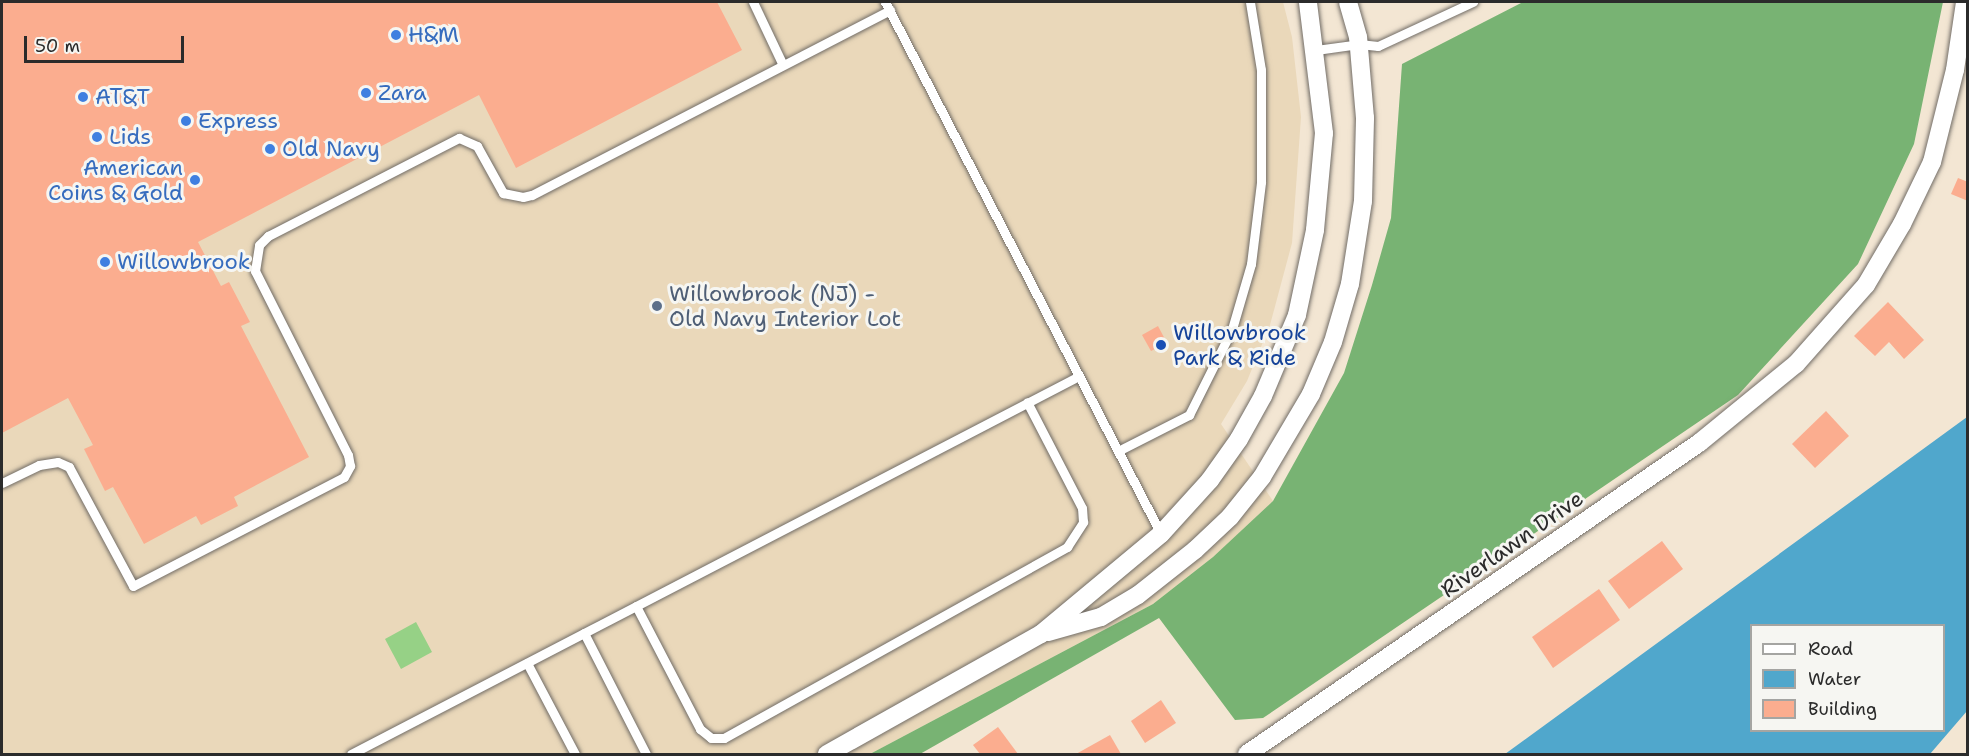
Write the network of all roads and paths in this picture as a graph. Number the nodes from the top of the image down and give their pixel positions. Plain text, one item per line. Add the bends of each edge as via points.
1 (753, 2) edge
2 (1250, 2) edge
3 (1308, 2) edge
4 (1348, 2) edge
5 (1473, 2) edge
6 (1965, 2) edge
7 (887, 6) edge
8 (1359, 44) junction
9 (1316, 50) junction
10 (782, 63) junction
11 (1079, 376) junction
12 (1028, 402) junction
13 (1118, 451) junction
14 (2, 483) edge
15 (1161, 534) junction
16 (636, 606) junction
17 (584, 633) junction
18 (1041, 634) junction
19 (527, 663) junction
20 (351, 754) edge
21 (575, 754) edge
22 (646, 754) edge
23 (827, 754) edge
24 (1247, 754) edge

1 - 10 lane
2 - 13 lane via 1261,70 1264,141 1251,264 1235,318 1189,415
3 - 9 street
4 - 8 street
5 - 8 lane via 1378,46
6 - 24 street, Riverlawn Drive via 1955,70 1932,162 1902,225 1866,285 1796,364 1699,443
7 - 10 lane
7 - 11 lane
8 - 9 lane
8 - 18 street via 1365,118 1358,246 1333,342 1311,394 1262,477 1230,517 1195,550 1138,595 1101,617
9 - 15 street via 1324,133 1321,182 1297,315 1263,396 1239,439 1210,480
10 - 14 lane via 532,195 503,193 477,146 459,138 268,236 259,245 255,271 348,455 349,471 334,482 133,586 69,467 58,462 39,465
11 - 12 lane
11 - 13 lane
12 - 16 lane
12 - 16 lane via 1082,508 1080,528 1067,547 724,738 711,738 700,729
13 - 15 lane
15 - 18 street
16 - 17 lane
17 - 19 lane
17 - 22 lane
18 - 23 street
19 - 20 lane
19 - 21 lane

